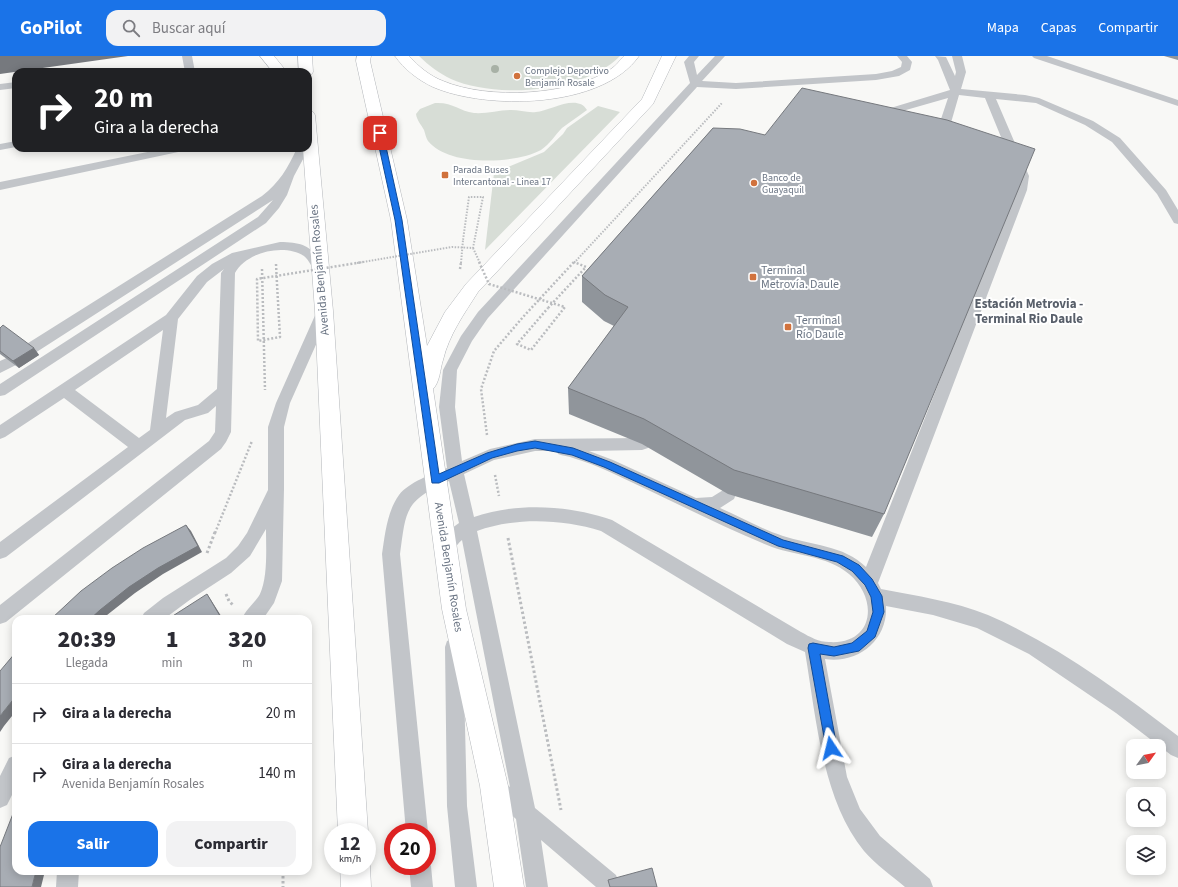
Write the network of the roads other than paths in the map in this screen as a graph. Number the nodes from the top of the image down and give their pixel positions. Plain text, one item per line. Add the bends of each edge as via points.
1 (187, 56) edge
2 (267, 56) edge
3 (305, 56) edge
4 (364, 56) edge
5 (402, 56) edge
6 (632, 56) edge
7 (669, 56) edge
8 (694, 56) edge
9 (720, 56) edge
10 (902, 56) edge
11 (940, 56) edge
12 (1037, 56) edge
13 (956, 58) edge
14 (189, 68) edge
15 (277, 68) edge
16 (306, 68) edge
17 (695, 84) junction
18 (12, 85) edge
19 (0, 86) edge
20 (956, 92) junction
21 (990, 96) junction
22 (1178, 103) edge
23 (869, 119) edge
24 (12, 145) edge
25 (938, 145) edge
26 (0, 147) edge
27 (164, 152) edge
28 (301, 152) edge
29 (310, 152) edge
30 (289, 177) junction
31 (0, 186) edge
32 (1178, 220) edge
33 (258, 250) junction
34 (321, 271) junction
35 (324, 311) junction
36 (171, 318) junction
37 (30, 349) edge
38 (64, 390) junction
39 (0, 391) edge
40 (224, 391) junction
41 (424, 394) junction
42 (0, 433) edge
43 (157, 433) junction
44 (642, 444) dead end
45 (535, 445) junction
46 (139, 447) junction
47 (445, 476) junction
48 (276, 489) junction
49 (728, 494) dead end
50 (696, 505) junction
51 (468, 527) junction
52 (445, 549) junction
53 (0, 552) edge
54 (873, 589) junction
55 (454, 609) junction
56 (155, 615) edge
57 (256, 615) edge
58 (0, 616) edge
59 (813, 648) junction
60 (1178, 748) edge
61 (12, 773) edge
62 (494, 786) junction
63 (0, 798) edge
64 (526, 814) junction
65 (352, 823) edge
66 (416, 823) edge
67 (68, 875) edge
68 (355, 875) edge
69 (421, 875) edge
70 (608, 883) edge
71 (67, 887) edge
72 (356, 887) edge
73 (422, 887) edge
74 (466, 887) edge
75 (509, 887) edge
76 (537, 887) edge
77 (922, 887) edge

1 - 14 lane
2 - 15 main road
3 - 16 main road
4 - 41 main road, Avenida Benjamín Rosales via 363,61 399,220
5 - 6 main road via 417,72 444,87 479,95 521,97 543,96 589,85 620,70
7 - 41 main road via 648,100 472,288 436,347
8 - 17 lane via 689,62
9 - 17 lane
10 - 17 lane via 907,62 906,68 876,78 743,86
11 - 20 lane via 944,60
12 - 22 lane
13 - 20 lane via 961,72
17 - 47 lane via 483,315 466,339 450,370
18 - 19 lane
20 - 21 lane
20 - 23 lane
20 - 25 lane
21 - 32 lane via 1039,101 1089,123 1116,140 1162,193
21 - 54 lane via 1023,176 1021,190
24 - 26 lane
27 - 31 lane
28 - 30 lane
29 - 34 main road, Avenida Benjamín Rosales
30 - 37 lane via 266,199
30 - 39 lane via 281,197 262,220
33 - 34 lane via 291,246 310,254
33 - 36 lane via 226,261 210,272
33 - 40 lane via 241,258 228,273
34 - 35 main road, Avenida Benjamín Rosales
35 - 48 lane via 283,403 276,427
35 - 65 main road, Avenida Benjamín Rosales
36 - 38 lane
36 - 43 lane
38 - 42 lane
38 - 46 lane
40 - 43 lane via 203,409 180,416
40 - 58 lane via 223,432 215,445
41 - 47 main road, Avenida Benjamín Rosales
43 - 46 lane
44 - 45 lane
45 - 47 lane via 490,455
45 - 50 lane via 573,451
46 - 53 lane
47 - 51 lane, Avenida Benjamín Rosales
47 - 52 main road, Avenida Benjamín Rosales
47 - 66 lane via 414,492 406,500 396,519 391,554
48 - 56 lane via 253,538 244,551 217,575 188,591
48 - 57 lane via 273,581 270,595
49 - 50 lane via 715,503
50 - 54 lane via 781,543 839,559 856,568
51 - 52 lane via 454,535
51 - 59 lane via 504,517 542,514 574,516 606,525
51 - 64 lane, Avenida Benjamín Rosales
52 - 55 main road, Avenida Benjamín Rosales
54 - 59 lane via 878,612 871,634 855,648 834,652
54 - 60 lane via 981,621 1036,648 1123,706
55 - 62 main road, Avenida Benjamín Rosales
55 - 74 lane via 457,806
59 - 77 lane via 837,776 853,816 872,844
61 - 63 lane
62 - 64 lane
62 - 75 main road, Avenida Benjamín Rosales
64 - 70 lane
64 - 76 lane, Avenida Benjamín Rosales
67 - 71 lane
68 - 72 main road
69 - 73 lane

